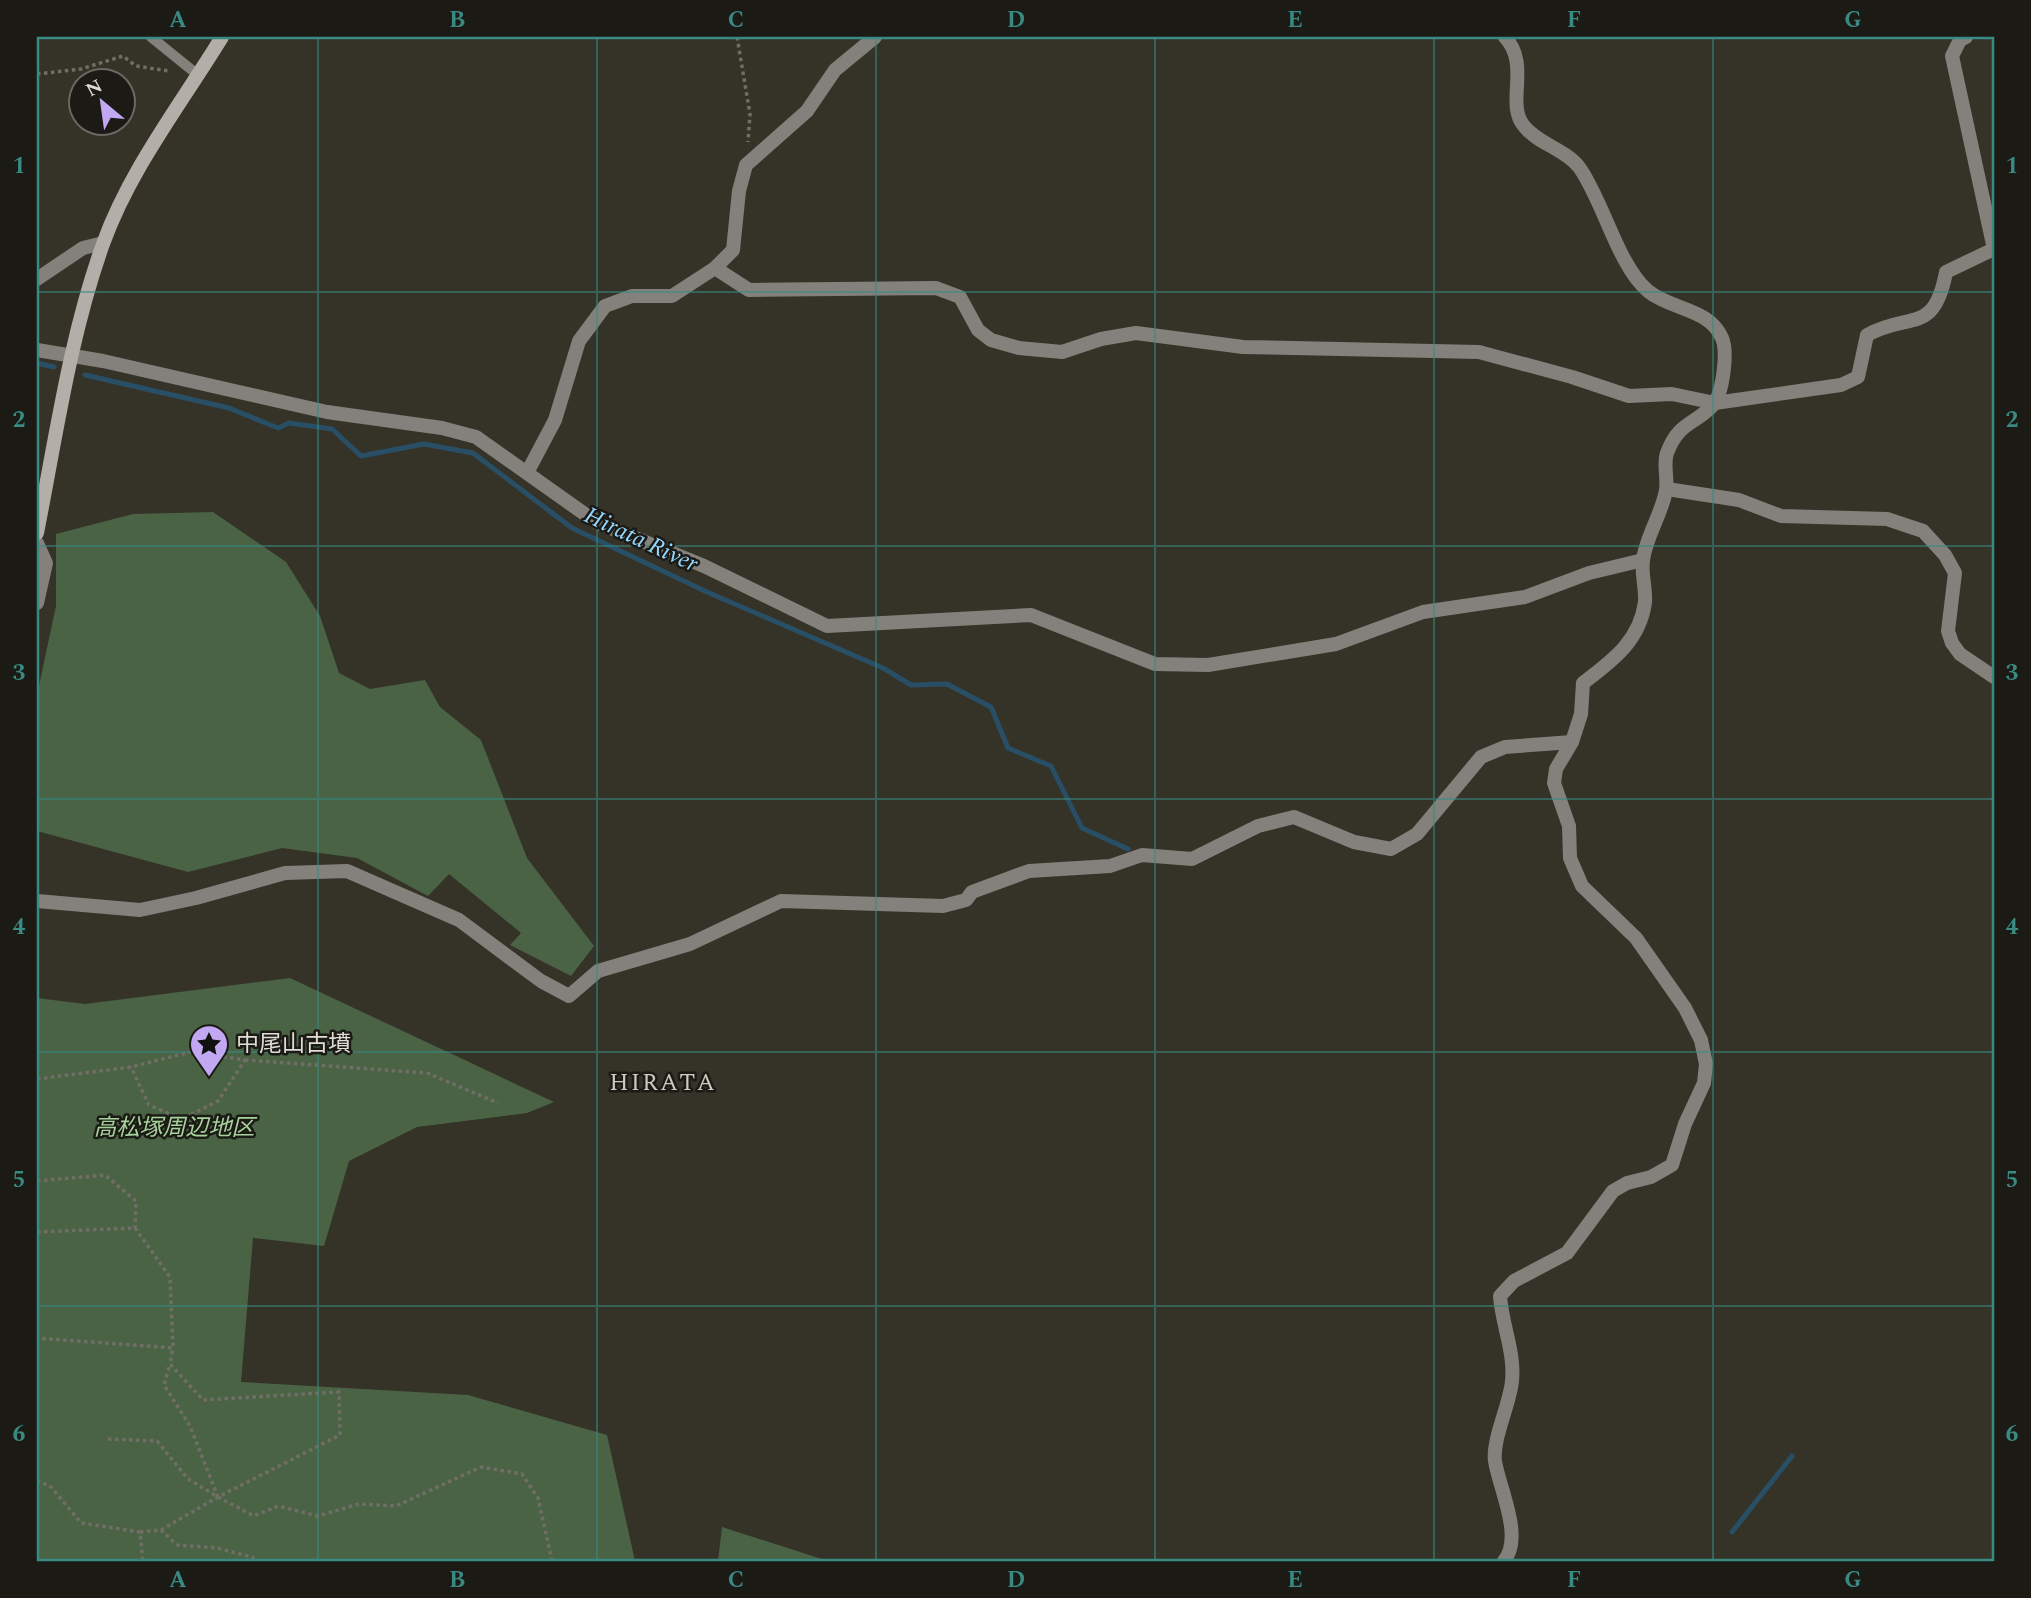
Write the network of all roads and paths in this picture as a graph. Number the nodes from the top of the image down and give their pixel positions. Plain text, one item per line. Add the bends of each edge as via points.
1 (152, 37) edge
2 (222, 37) edge
3 (737, 37) edge
4 (875, 37) edge
5 (1504, 37) edge
6 (1966, 37) edge
7 (37, 74) edge
8 (178, 74) dead end
9 (198, 75) junction
10 (746, 165) junction
11 (103, 243) junction
12 (715, 268) junction
13 (37, 279) edge
14 (37, 350) edge
15 (73, 355) junction
16 (1715, 404) junction
17 (528, 471) junction
18 (1667, 489) junction
19 (37, 533) edge
20 (37, 543) edge
21 (1643, 560) junction
22 (37, 603) edge
23 (1994, 677) edge
24 (1572, 742) junction
25 (37, 901) edge
26 (245, 1060) junction
27 (131, 1067) junction
28 (37, 1079) edge
29 (498, 1102) dead end
30 (37, 1181) edge
31 (135, 1228) junction
32 (37, 1233) edge
33 (37, 1338) edge
34 (173, 1348) junction
35 (170, 1364) junction
36 (108, 1439) dead end
37 (37, 1480) edge
38 (218, 1497) junction
39 (161, 1530) junction
40 (140, 1532) junction
41 (143, 1561) edge
42 (255, 1561) edge
43 (552, 1561) edge
44 (1504, 1561) edge

1 - 9 lane
2 - 9 main road
3 - 10 path via 750,114
4 - 10 street via 835,70 807,111
5 - 16 street via 1513,46 1519,68 1517,111 1522,125 1578,166 1646,290 1663,302 1698,314 1722,339 1726,359
6 - 16 street via 1952,56 1994,249 1946,272 1939,299 1926,316 1867,335 1858,377 1850,383
7 - 8 path via 81,69 123,55 136,66
9 - 11 main road via 148,151
10 - 12 street via 733,250
11 - 13 street via 83,248
11 - 15 main road
12 - 16 street via 749,290 936,288 960,297 978,330 991,340 1019,348 1062,352 1136,333 1243,347 1479,352 1629,396 1672,394
12 - 17 street via 672,296 632,296 605,306 579,341 555,420
14 - 15 street
15 - 17 street via 327,412 442,428 476,437
15 - 19 main road
16 - 18 street via 1679,429 1665,456
17 - 21 street via 596,522 704,566 827,626 1031,615 1155,664 1208,664 1336,644 1423,612 1525,597 1589,573
18 - 21 street
18 - 23 street via 1738,500 1781,516 1887,519 1923,531 1955,573 1948,631 1952,643
20 - 22 street via 46,563
21 - 24 street via 1645,602 1636,633 1618,657 1583,683 1581,714
24 - 25 street via 1505,747 1481,757 1417,834 1391,849 1354,842 1294,817 1258,825 1192,859 1142,855 1110,866 1029,872 943,906 781,901 690,944 598,971 569,996 541,981 459,920 347,870 285,873 140,910
24 - 44 street via 1556,769 1554,783 1569,826 1570,858 1583,886 1636,938 1685,1008 1701,1040 1706,1064 1704,1083 1672,1164 1613,1191 1567,1253 1514,1281 1500,1296 1513,1360 1494,1459 1507,1500 1511,1538
26 - 27 path via 190,1052
26 - 27 path via 218,1101 183,1119 149,1105
26 - 29 path via 426,1073
27 - 28 path
30 - 31 path via 106,1175 136,1201
31 - 32 path
31 - 34 path via 170,1277
33 - 34 path
34 - 35 path
35 - 38 path via 164,1385 190,1426
35 - 38 path via 203,1400 339,1392 340,1435
36 - 38 path via 157,1441 188,1479
37 - 40 path via 51,1487 81,1522
38 - 39 path
38 - 43 path via 254,1516 278,1506 318,1516 359,1504 396,1506 481,1466 522,1474 538,1498
39 - 40 path
39 - 42 path via 177,1545 217,1548
40 - 41 path

